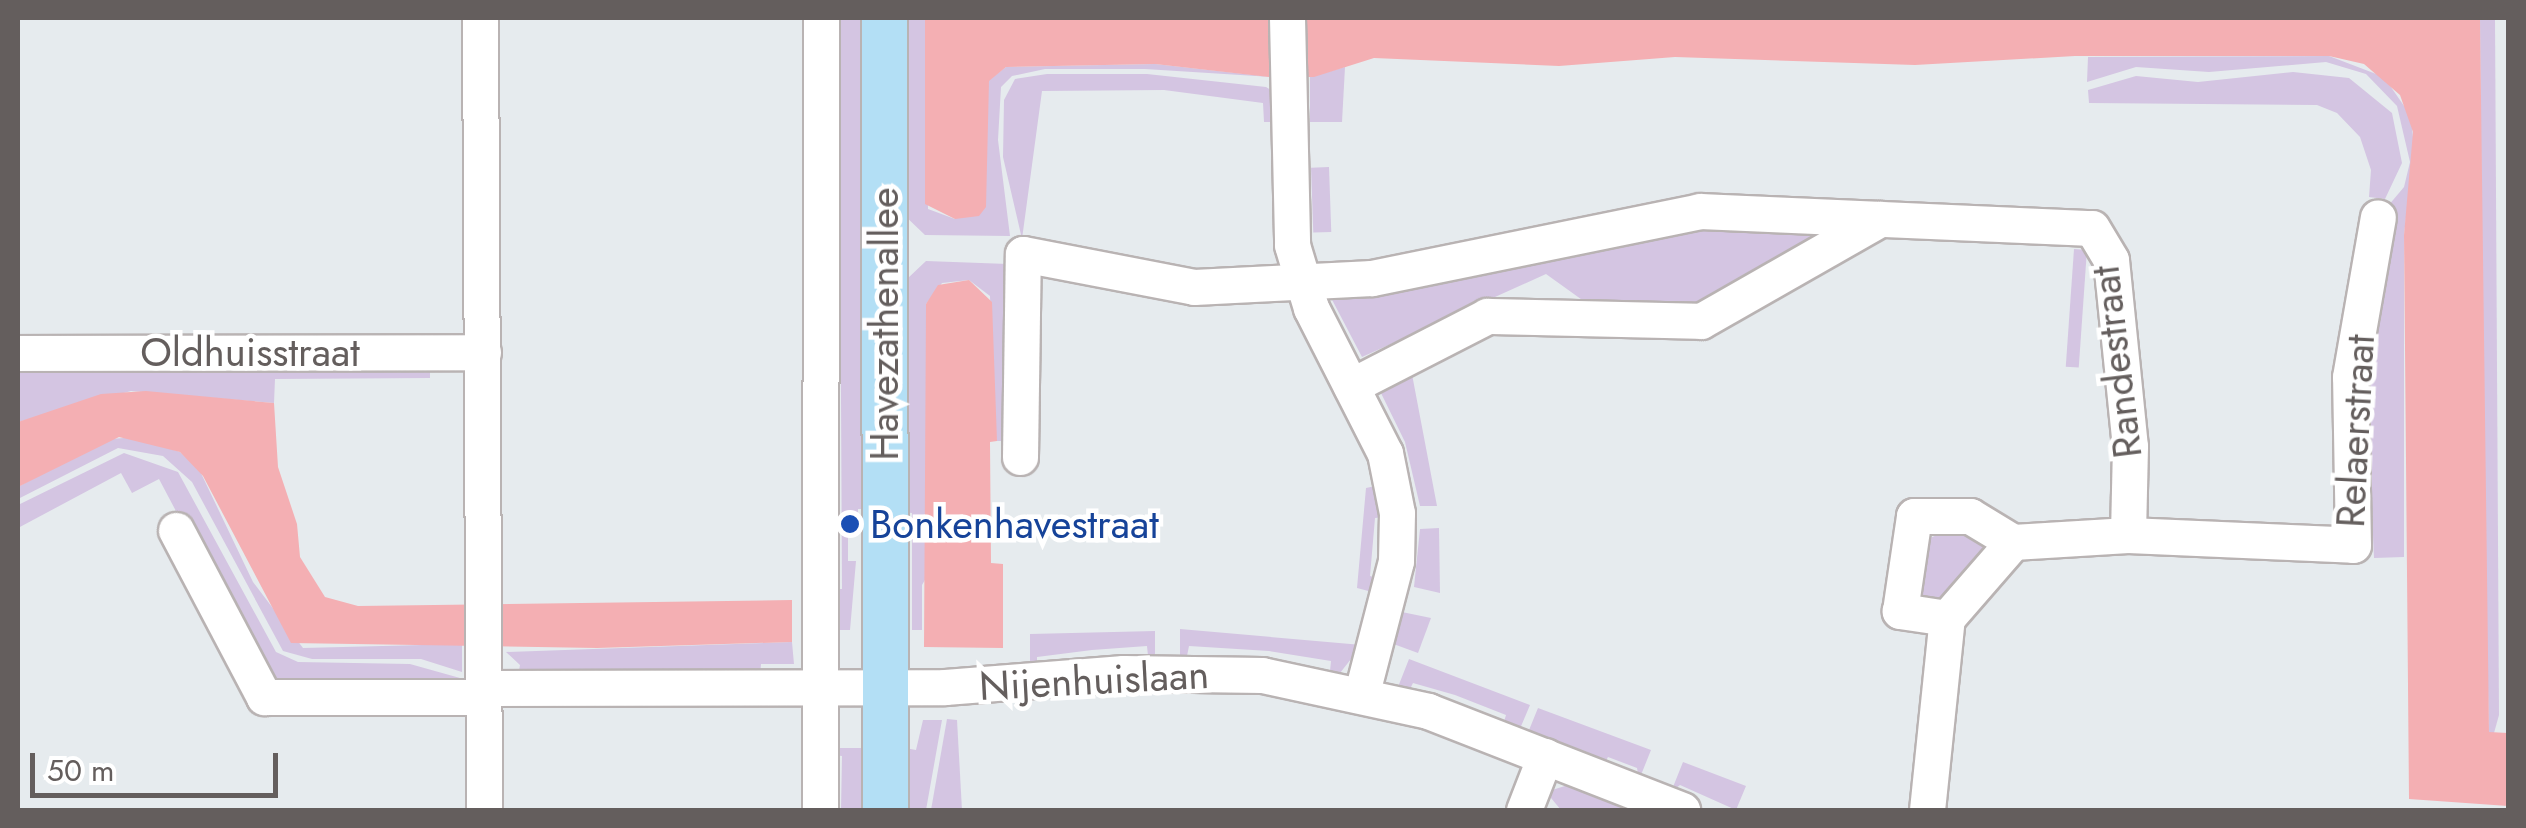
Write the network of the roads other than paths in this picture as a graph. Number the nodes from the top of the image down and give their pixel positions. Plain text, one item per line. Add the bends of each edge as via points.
1 (480, 18) edge
2 (821, 18) edge
3 (884, 18) edge
4 (1287, 18) edge
5 (2378, 218) dead end
6 (1880, 220) junction
7 (1302, 283) junction
8 (483, 352) junction
9 (18, 354) edge
10 (1351, 386) junction
11 (1020, 457) dead end
12 (176, 530) dead end
13 (2128, 536) junction
14 (2014, 542) junction
15 (1947, 618) junction
16 (484, 684) junction
17 (886, 686) junction
18 (822, 687) junction
19 (1362, 692) junction
20 (1545, 756) junction
21 (484, 810) edge
22 (820, 810) edge
23 (885, 810) edge
24 (1524, 810) edge
25 (1682, 810) edge
26 (1927, 810) edge

1 - 8 street
2 - 18 street, Havezathenallee
3 - 17 main road, Havezathenallee
4 - 7 street via 1288,208
5 - 13 street, Relaerstraat via 2350,377 2353,545
6 - 7 street, Randestraat via 1700,211 1410,271
6 - 10 street via 1701,321 1487,316
6 - 13 street, Randestraat via 2092,228 2110,260 2130,446
7 - 10 street
7 - 11 street, Randestraat via 1194,287 1024,254
8 - 9 street, Oldhuisstraat
8 - 16 street
10 - 19 street via 1385,453 1397,513 1396,561
12 - 16 street, Nijenhuislaan via 264,697
13 - 14 street
14 - 15 street
14 - 15 street via 1970,516 1914,516 1900,611
15 - 26 street
16 - 18 street, Nijenhuislaan
16 - 21 street
17 - 18 street, Nijenhuislaan
17 - 19 street, Nijenhuislaan via 1210,672
17 - 23 main road, Havezathenallee
18 - 22 street, Havezathenallee
19 - 20 street, Nijenhuislaan
20 - 24 street
20 - 25 street, Nijenhuislaan

